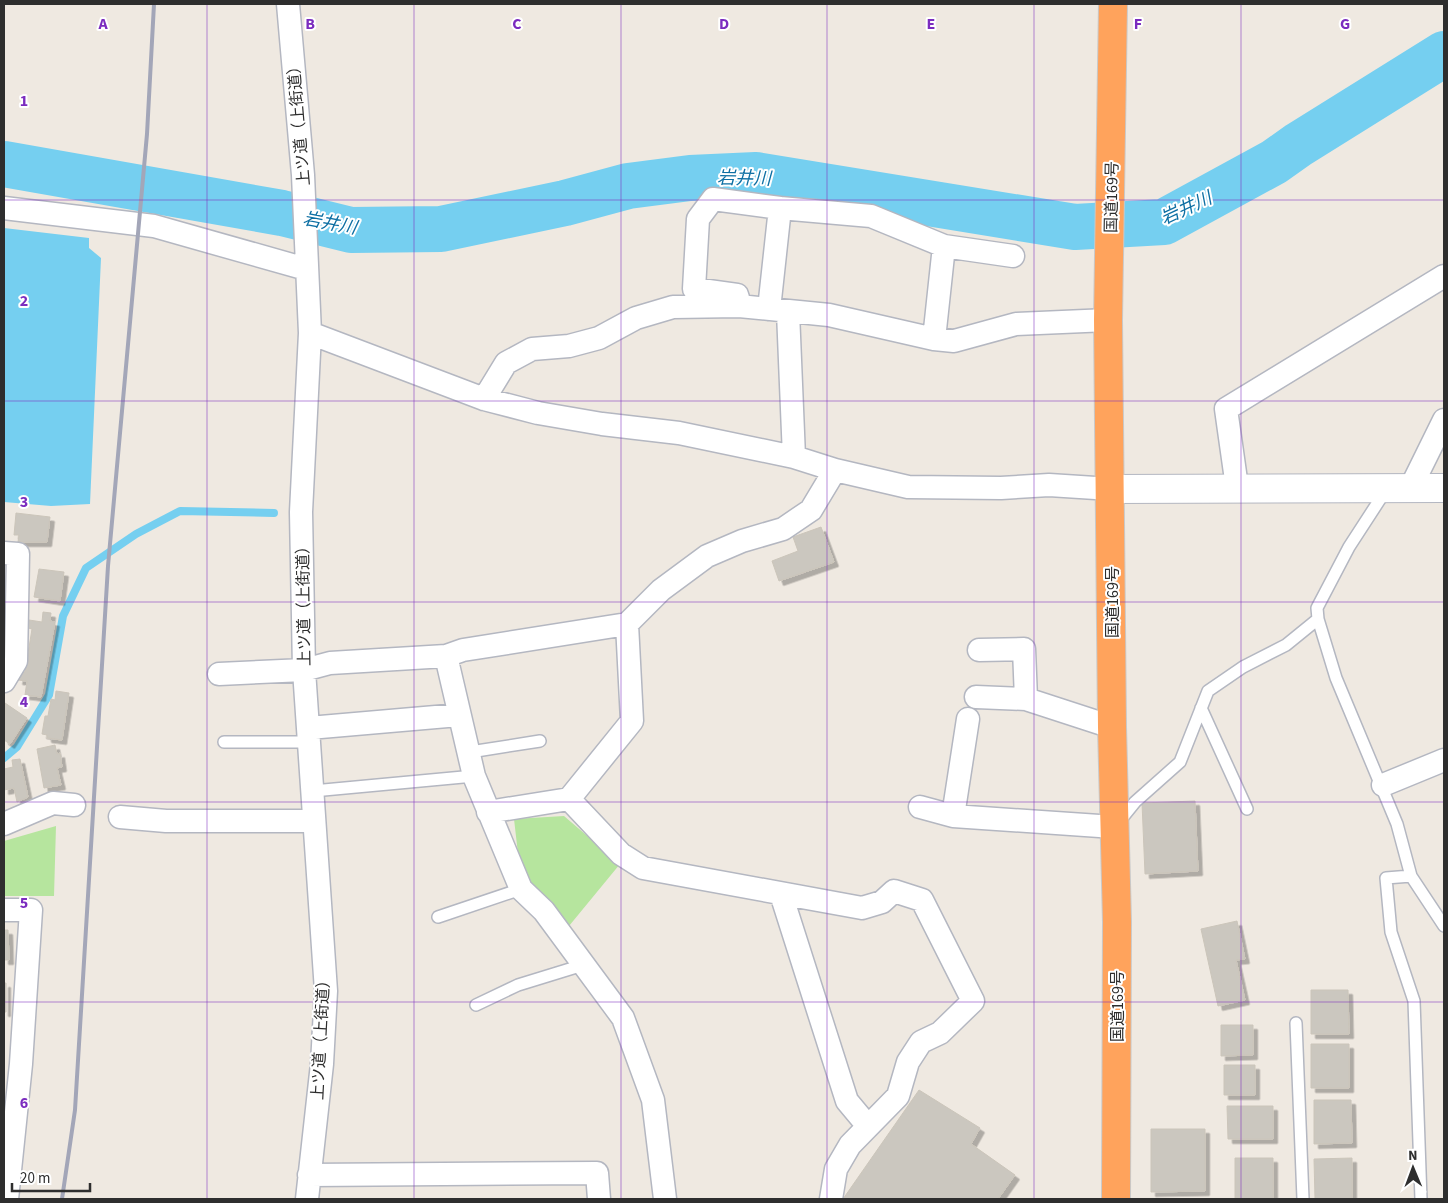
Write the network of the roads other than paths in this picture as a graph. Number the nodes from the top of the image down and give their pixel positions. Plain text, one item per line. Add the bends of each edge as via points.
1 (288, 4) edge
2 (1113, 4) edge
3 (4, 208) edge
4 (780, 208) junction
5 (944, 246) junction
6 (1012, 256) dead end
7 (306, 270) junction
8 (1444, 276) edge
9 (739, 306) junction
10 (778, 311) junction
11 (1108, 320) junction
12 (310, 333) junction
13 (934, 339) junction
14 (484, 399) junction
15 (1444, 420) edge
16 (794, 457) junction
17 (835, 470) junction
18 (1237, 487) junction
19 (1398, 488) junction
20 (1444, 488) edge
21 (1111, 489) junction
22 (4, 553) edge
23 (1318, 619) junction
24 (627, 624) junction
25 (979, 650) dead end
26 (446, 656) junction
27 (304, 670) junction
28 (219, 674) dead end
29 (4, 680) edge
30 (976, 697) dead end
31 (1026, 699) junction
32 (1201, 708) junction
33 (459, 715) junction
34 (968, 719) dead end
35 (1112, 727) junction
36 (310, 735) junction
37 (540, 741) dead end
38 (224, 742) dead end
39 (470, 752) junction
40 (1444, 760) edge
41 (474, 776) junction
42 (1383, 785) junction
43 (313, 791) junction
44 (569, 799) junction
45 (74, 805) dead end
46 (920, 808) dead end
47 (1247, 809) dead end
48 (488, 812) junction
49 (953, 816) junction
50 (120, 817) dead end
51 (314, 821) junction
52 (4, 824) edge
53 (1114, 827) junction
54 (1411, 876) junction
55 (521, 889) junction
56 (782, 894) junction
57 (4, 910) edge
58 (438, 917) dead end
59 (1444, 926) edge
60 (583, 965) junction
61 (476, 1004) dead end
62 (1296, 1023) dead end
63 (13, 1064) edge
64 (867, 1125) junction
65 (309, 1175) junction
66 (7, 1199) edge
67 (307, 1199) edge
68 (599, 1199) edge
69 (665, 1199) edge
70 (831, 1199) edge
71 (1116, 1199) edge
72 (1303, 1199) edge
73 (1421, 1199) edge

1 - 7 street, 上ツ道（上街道） via 303,175
2 - 11 highway, 国道169号
3 - 7 street via 154,226
4 - 5 street via 871,216
4 - 9 street via 713,199 698,220 694,289 737,295
4 - 10 street
5 - 6 street
5 - 13 street
7 - 12 street, 上ツ道（上街道）
8 - 18 street via 1226,409
9 - 10 street
9 - 14 street via 673,307 636,318 599,338 569,346 532,349 506,363
10 - 13 street via 829,316
10 - 16 street
11 - 13 street via 1016,324 954,341
11 - 21 highway, 国道169号
12 - 14 street
12 - 27 street, 上ツ道（上街道） via 301,512
14 - 16 street via 538,413 679,434
15 - 19 street
16 - 17 street
17 - 21 street via 908,487 1049,485
17 - 24 street via 811,510 782,529 707,556 661,590
18 - 19 street
18 - 21 street
19 - 20 street
19 - 23 lane via 1349,547 1317,608
21 - 35 highway, 国道169号
22 - 29 street via 18,554 16,661
23 - 32 lane via 1286,645 1243,667 1208,691
23 - 42 lane via 1336,678
24 - 26 street via 463,650
24 - 44 street via 632,721
25 - 31 street via 1024,649
26 - 27 street via 330,664
26 - 33 street
27 - 28 street
27 - 36 street, 上ツ道（上街道）
30 - 31 street
31 - 35 street
32 - 47 lane
32 - 53 lane via 1180,762 1135,802
33 - 36 street
33 - 39 street
34 - 49 street
35 - 53 highway, 国道169号
36 - 38 lane
36 - 43 street, 上ツ道（上街道）
37 - 39 lane
39 - 41 street
40 - 42 street
41 - 43 lane
41 - 48 street
42 - 54 lane via 1398,824
43 - 51 street, 上ツ道（上街道）
44 - 48 street
44 - 56 street via 621,854 643,868
45 - 52 street via 53,803
46 - 49 street
48 - 55 street
49 - 53 street
50 - 51 street via 166,821
51 - 65 street, 上ツ道（上街道） via 326,991 322,1064
53 - 71 highway, 国道169号
54 - 59 lane
54 - 73 lane via 1386,878 1391,932 1414,1000
55 - 58 lane
55 - 60 street via 544,912
56 - 64 street via 846,1101
56 - 64 street via 862,908 882,902 894,891 922,900 973,1001 940,1033 921,1042 908,1062 898,1096
57 - 63 street via 31,910
60 - 61 lane via 518,984
60 - 69 street via 623,1018 653,1100
62 - 72 lane
63 - 66 street
64 - 70 street via 850,1144 836,1169
65 - 67 street, 上ツ道（上街道）
65 - 68 street via 597,1173

